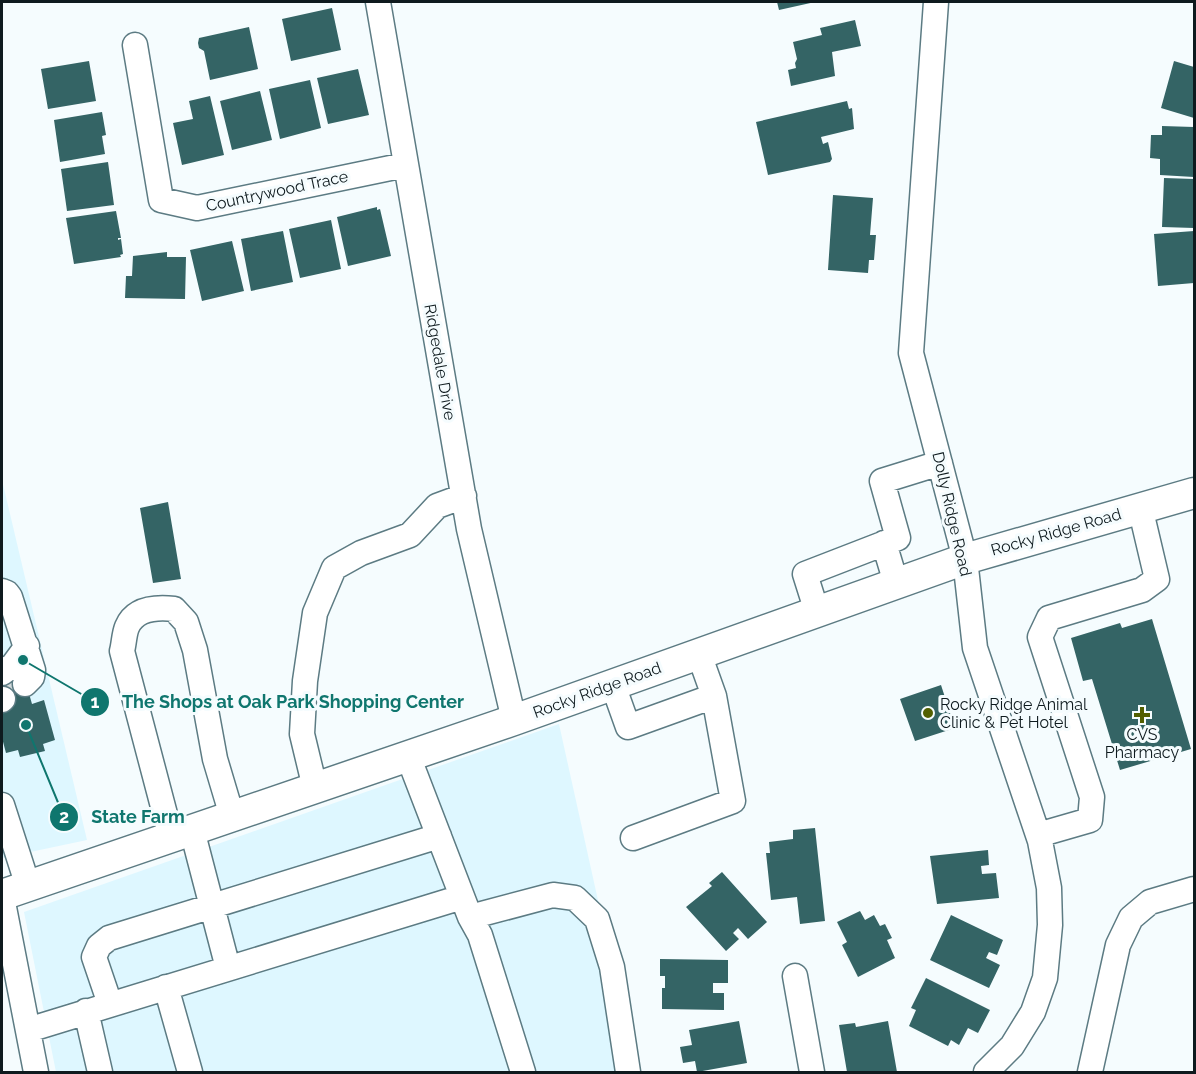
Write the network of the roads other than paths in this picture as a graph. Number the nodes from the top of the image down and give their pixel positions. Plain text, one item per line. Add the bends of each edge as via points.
1 (378, 2) edge
2 (936, 2) edge
3 (135, 45) dead end
4 (405, 165) junction
5 (940, 463) junction
6 (1194, 493) edge
7 (464, 496) junction
8 (1140, 507) junction
9 (884, 543) junction
10 (966, 559) junction
11 (896, 584) junction
12 (2, 591) edge
13 (817, 612) junction
14 (699, 654) junction
15 (15, 678) tunnel mouth
16 (613, 685) junction
17 (714, 696) junction
18 (514, 720) junction
19 (408, 756) junction
20 (315, 788) junction
21 (2, 805) edge
22 (232, 816) junction
23 (182, 834) junction
24 (1038, 835) junction
25 (439, 836) junction
26 (633, 838) dead end
27 (1194, 889) edge
28 (10, 893) edge
29 (211, 907) junction
30 (466, 907) junction
31 (228, 968) junction
32 (795, 976) dead end
33 (166, 987) junction
34 (110, 1004) junction
35 (86, 1011) junction
36 (28, 1030) junction
37 (36, 1072) edge
38 (100, 1072) edge
39 (190, 1072) edge
40 (523, 1072) edge
41 (628, 1072) edge
42 (812, 1072) edge
43 (986, 1072) edge
44 (1090, 1072) edge

1 - 4 street, Ridgedale Drive
2 - 5 street, Dolly Ridge Road via 911,353
3 - 4 street, Countrywood Trace via 162,200 197,208
4 - 7 street, Ridgedale Drive
5 - 9 street via 882,481 898,537
5 - 10 street, Dolly Ridge Road
6 - 8 main road, Rocky Ridge Road
7 - 18 street, Ridgedale Drive
7 - 20 street via 438,506 410,535 361,553 334,568 315,613 305,681 302,734
8 - 10 main road, Rocky Ridge Road
8 - 24 street via 1157,579 1142,590 1049,618 1040,637 1092,797 1090,820
9 - 11 street
9 - 13 street via 805,574
10 - 11 main road, Rocky Ridge Road
10 - 24 street, Dolly Ridge Road via 975,648
11 - 13 main road, Rocky Ridge Road
12 - 15 street via 10,597 33,670 32,677
13 - 14 main road, Rocky Ridge Road
14 - 16 main road, Rocky Ridge Road
14 - 17 street
16 - 17 street via 628,727
16 - 18 main road, Rocky Ridge Road
17 - 26 street via 733,801
18 - 19 main road, Rocky Ridge Road
19 - 20 main road, Rocky Ridge Road
19 - 25 street
20 - 22 main road, Rocky Ridge Road
21 - 28 street
22 - 23 main road, Rocky Ridge Road
22 - 23 street via 215,759 195,650 186,622 174,609 157,607 140,612 127,626 122,651
23 - 28 main road, Rocky Ridge Road
23 - 29 street
24 - 43 street, Dolly Ridge Road via 1049,888 1045,978 1033,1012 1012,1046
25 - 29 street
25 - 30 street
27 - 44 street via 1150,902 1131,918 1118,945
28 - 36 street
29 - 31 street
29 - 34 street via 109,938 99,946 94,957
30 - 31 street
30 - 40 street via 480,935
30 - 41 street via 553,895 575,898 597,919 612,967
31 - 33 street
32 - 42 street
33 - 34 street
33 - 39 street
34 - 35 street
35 - 36 street
35 - 38 street
36 - 37 street

